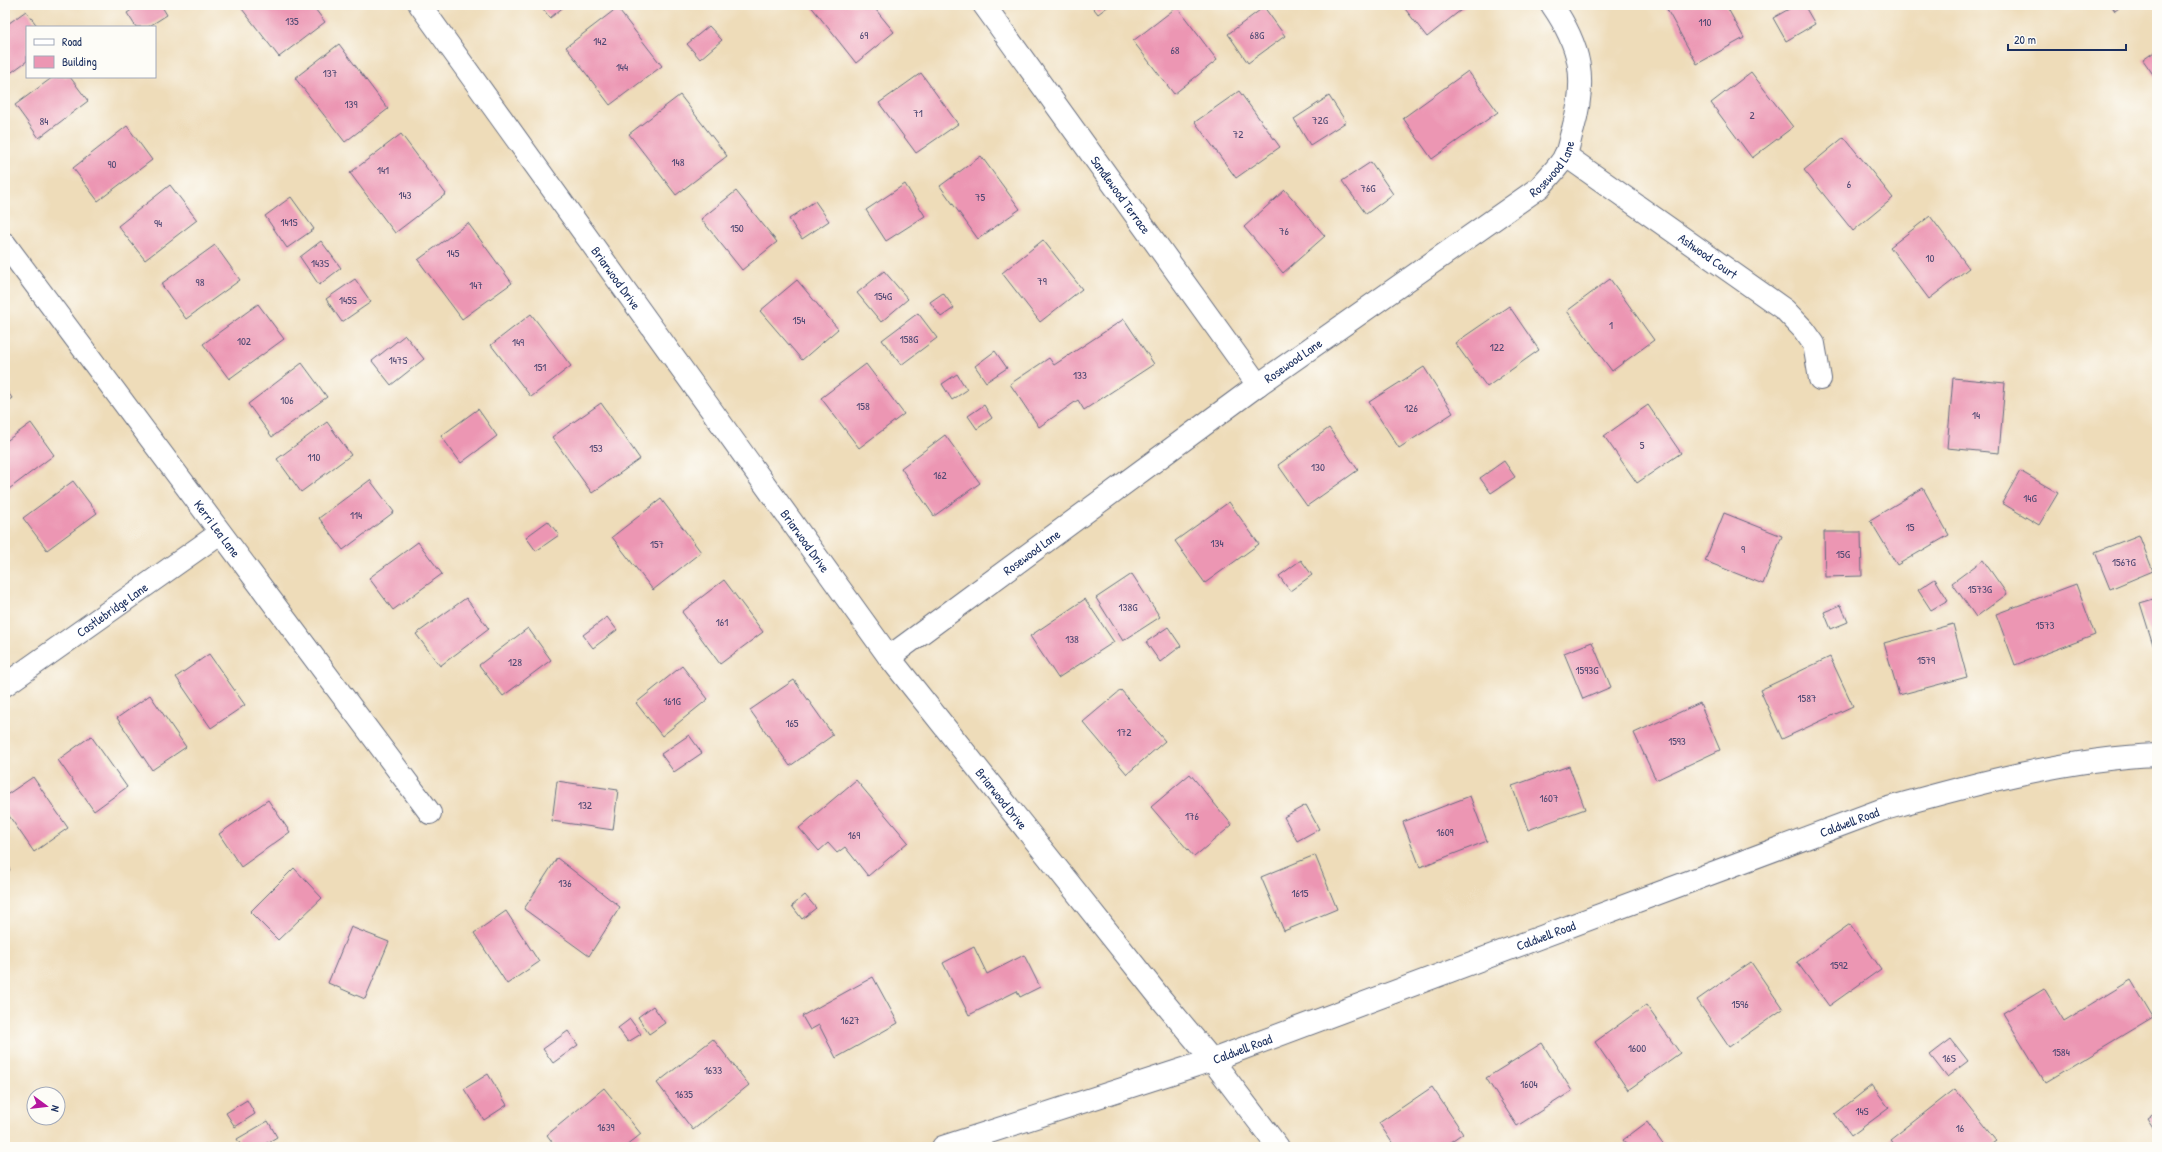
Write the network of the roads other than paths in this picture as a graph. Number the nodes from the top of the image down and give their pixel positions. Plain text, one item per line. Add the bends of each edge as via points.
1 (420, 5) edge
2 (984, 5) edge
3 (1552, 5) edge
4 (1565, 155) junction
5 (5, 244) edge
6 (1820, 379) dead end
7 (1258, 384) junction
8 (220, 533) junction
9 (889, 657) junction
10 (5, 686) edge
11 (2157, 755) edge
12 (430, 813) dead end
13 (1212, 1060) junction
14 (942, 1147) edge
15 (1278, 1147) edge

1 - 9 street, Briarwood Drive
2 - 7 street, Sandlewood Terrace
3 - 4 street, Rosewood Lane via 1567,27 1575,46 1580,78 1578,105
4 - 6 street, Ashwood Court via 1785,310 1814,344
4 - 7 street, Rosewood Lane via 1540,187
5 - 8 street, Kerri Lea Lane
7 - 9 street, Rosewood Lane
8 - 10 street, Castlebridge Lane
8 - 12 street, Kerri Lea Lane
9 - 13 street, Briarwood Drive
11 - 13 street, Caldwell Road via 2133,756 2055,768 1974,784 1881,810
13 - 14 street, Caldwell Road
13 - 15 street, Briarwood Drive

